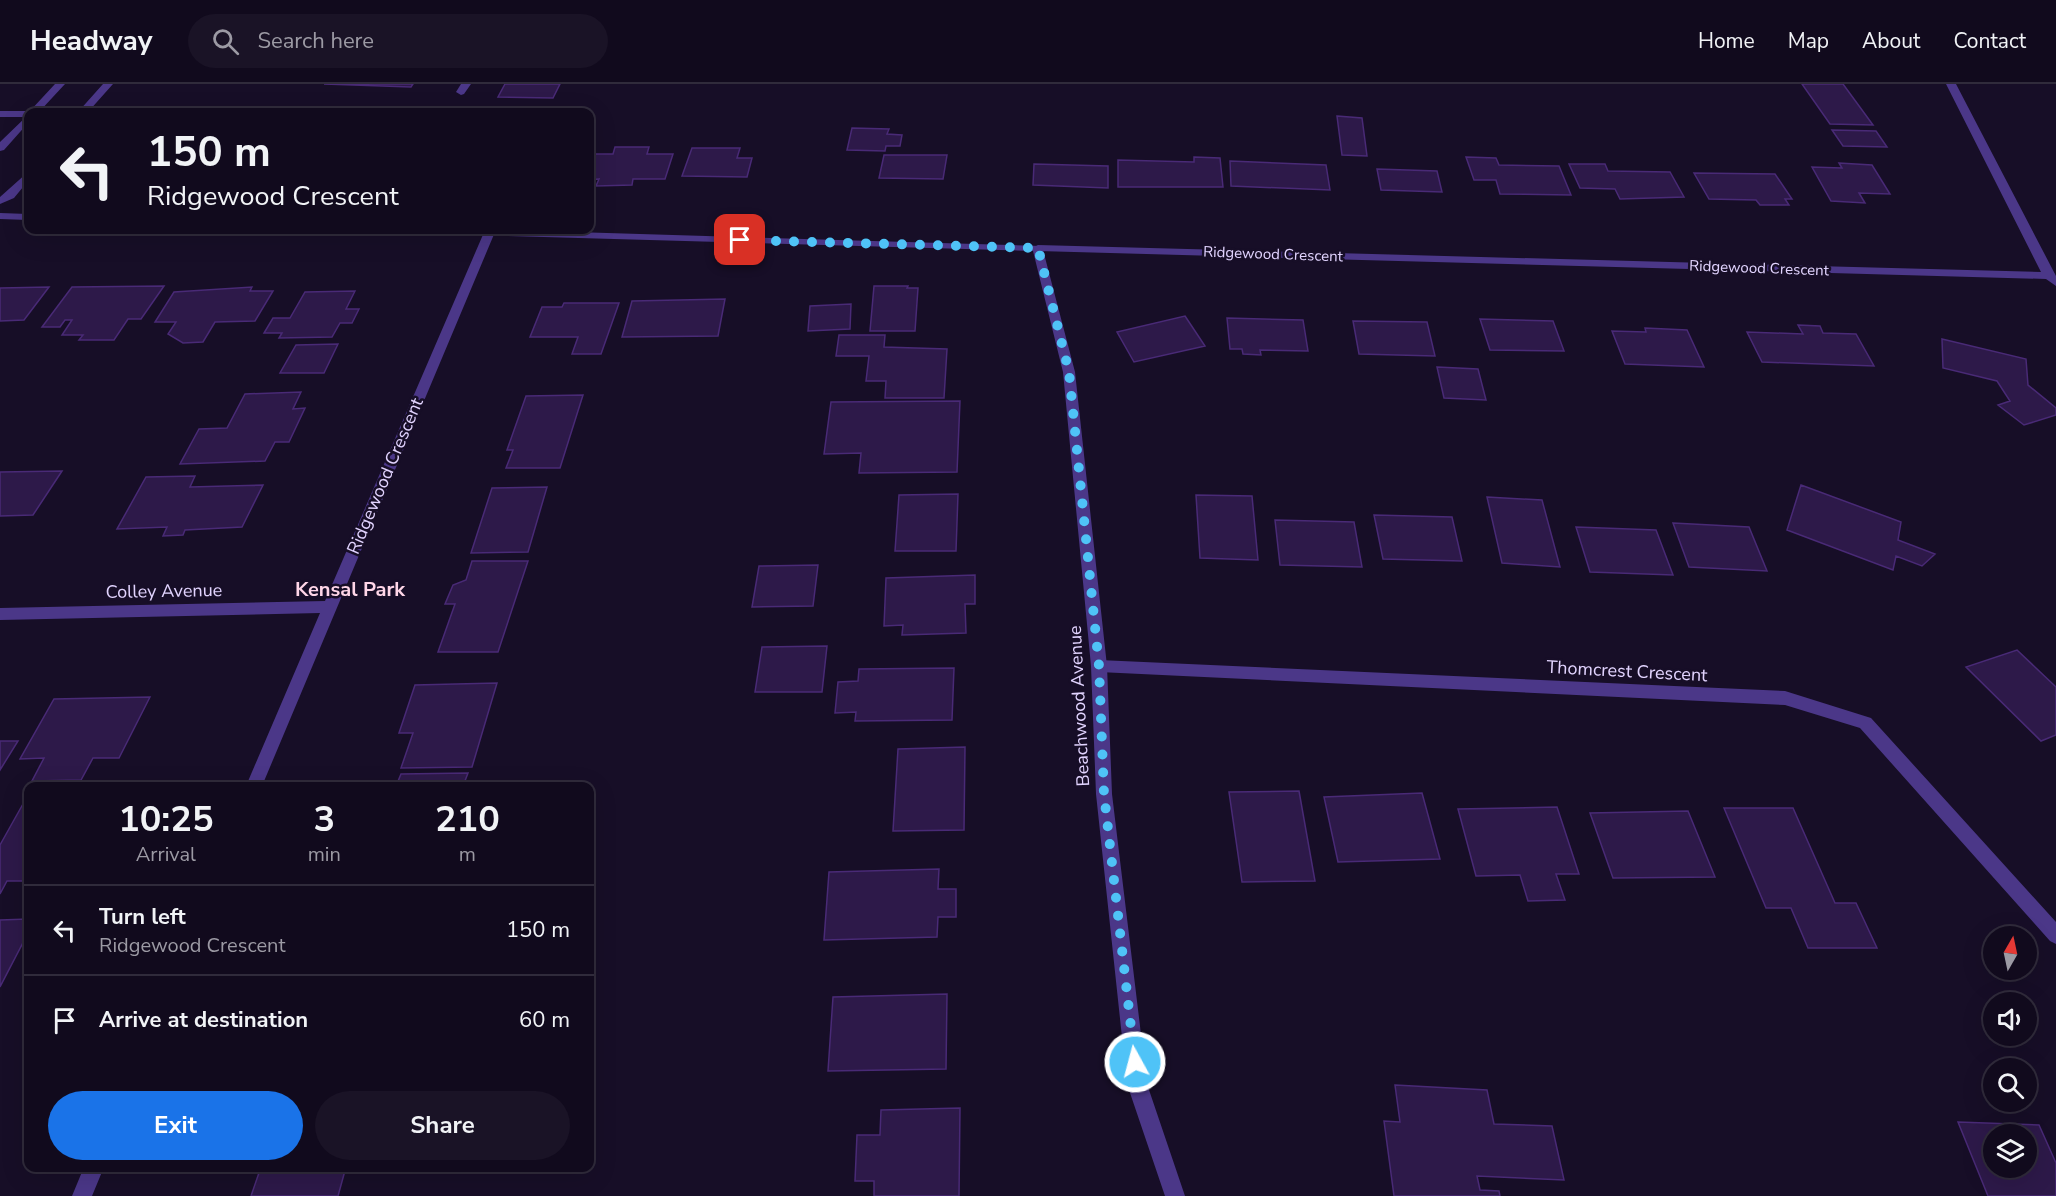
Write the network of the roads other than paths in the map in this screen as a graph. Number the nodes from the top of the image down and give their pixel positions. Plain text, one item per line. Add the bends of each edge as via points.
1 (60, 84) edge
2 (108, 84) edge
3 (1951, 84) edge
4 (38, 108) edge
5 (87, 108) edge
6 (0, 114) edge
7 (24, 116) edge
8 (24, 121) edge
9 (0, 148) edge
10 (24, 179) edge
11 (0, 201) edge
12 (0, 216) edge
13 (24, 217) edge
14 (488, 234) edge
15 (558, 234) edge
16 (1038, 248) junction
17 (2052, 279) edge
18 (329, 607) junction
19 (0, 614) edge
20 (1099, 666) junction
21 (256, 782) edge
22 (2056, 935) edge
23 (92, 1172) edge
24 (82, 1196) edge
25 (1175, 1196) edge

1 - 4 street
2 - 5 street
3 - 17 street
6 - 7 street
8 - 9 street
10 - 11 street via 10,196
12 - 13 street
14 - 18 street, Ridgewood Crescent
15 - 16 street, Ridgewood Crescent
16 - 17 street, Ridgewood Crescent
16 - 20 street, Beachwood Avenue via 1069,372
18 - 19 street, Colley Avenue
18 - 21 street, Ridgewood Crescent
20 - 22 street, Thomcrest Crescent via 1785,698 1865,723
20 - 25 street, Beachwood Avenue via 1104,794 1137,1084
23 - 24 street

